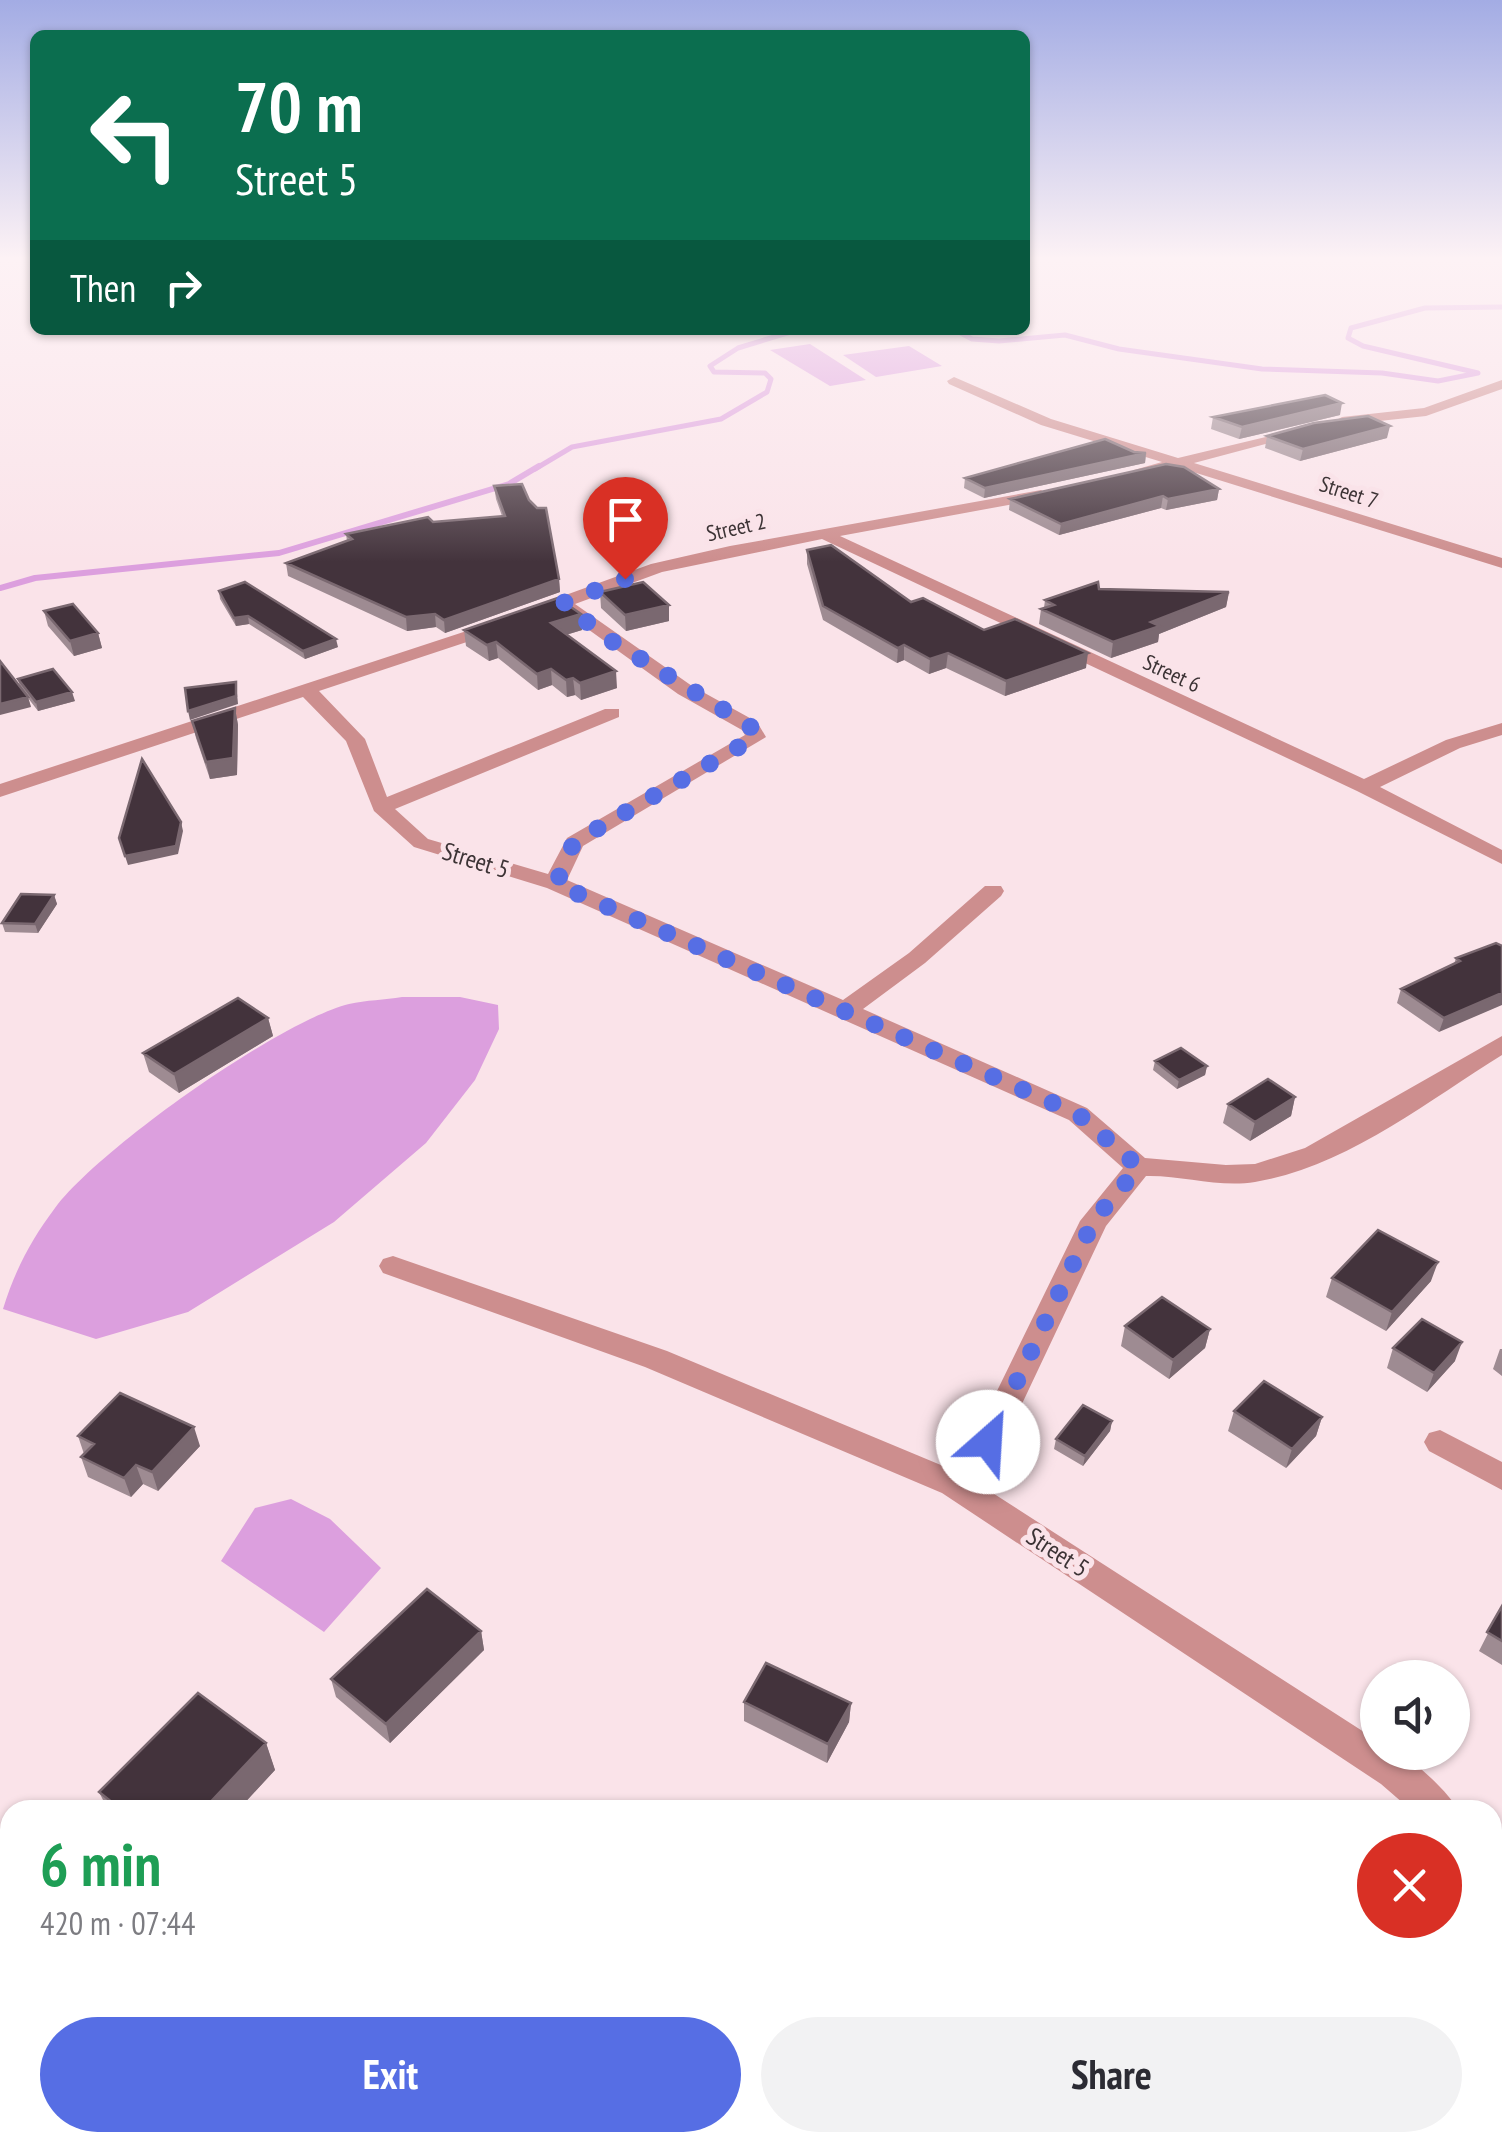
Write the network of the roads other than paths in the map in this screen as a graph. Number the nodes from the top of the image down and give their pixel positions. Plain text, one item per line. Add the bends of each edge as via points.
1 (954, 381) dead end
2 (1502, 384) edge
3 (1183, 463) junction
4 (1126, 476) edge
5 (1069, 488) edge
6 (821, 533) junction
7 (1502, 563) edge
8 (563, 603) junction
9 (309, 692) junction
10 (612, 713) dead end
11 (1502, 729) edge
12 (1364, 787) junction
13 (0, 791) edge
14 (381, 807) junction
15 (1502, 858) edge
16 (556, 884) junction
17 (993, 892) dead end
18 (844, 1010) junction
19 (1502, 1044) edge
20 (1139, 1167) junction
21 (394, 1266) dead end
22 (1440, 1442) dead end
23 (1502, 1477) edge
24 (953, 1484) junction
25 (1428, 1800) edge

1 - 3 street, Street 7 via 1046,422
2 - 3 street via 1426,412 1319,426
3 - 4 street
3 - 7 street, Street 7
5 - 6 street, Street 2
6 - 8 street, Street 2 via 657,568
6 - 12 street, Street 6
8 - 9 street, Street 2
8 - 16 street via 610,640 750,726 756,737 574,842
9 - 13 street, Street 2
9 - 14 street, Street 5 via 355,738
10 - 14 street
11 - 12 street via 1453,744
12 - 15 street, Street 6
14 - 16 street, Street 5 via 420,843
16 - 18 street, Street 5
17 - 18 street
18 - 20 street, Street 5 via 1078,1114
19 - 20 street via 1303,1160 1253,1174
20 - 24 street via 1094,1220 988,1442
21 - 24 street, Street 5 via 656,1359
22 - 23 street
24 - 25 street, Street 5

